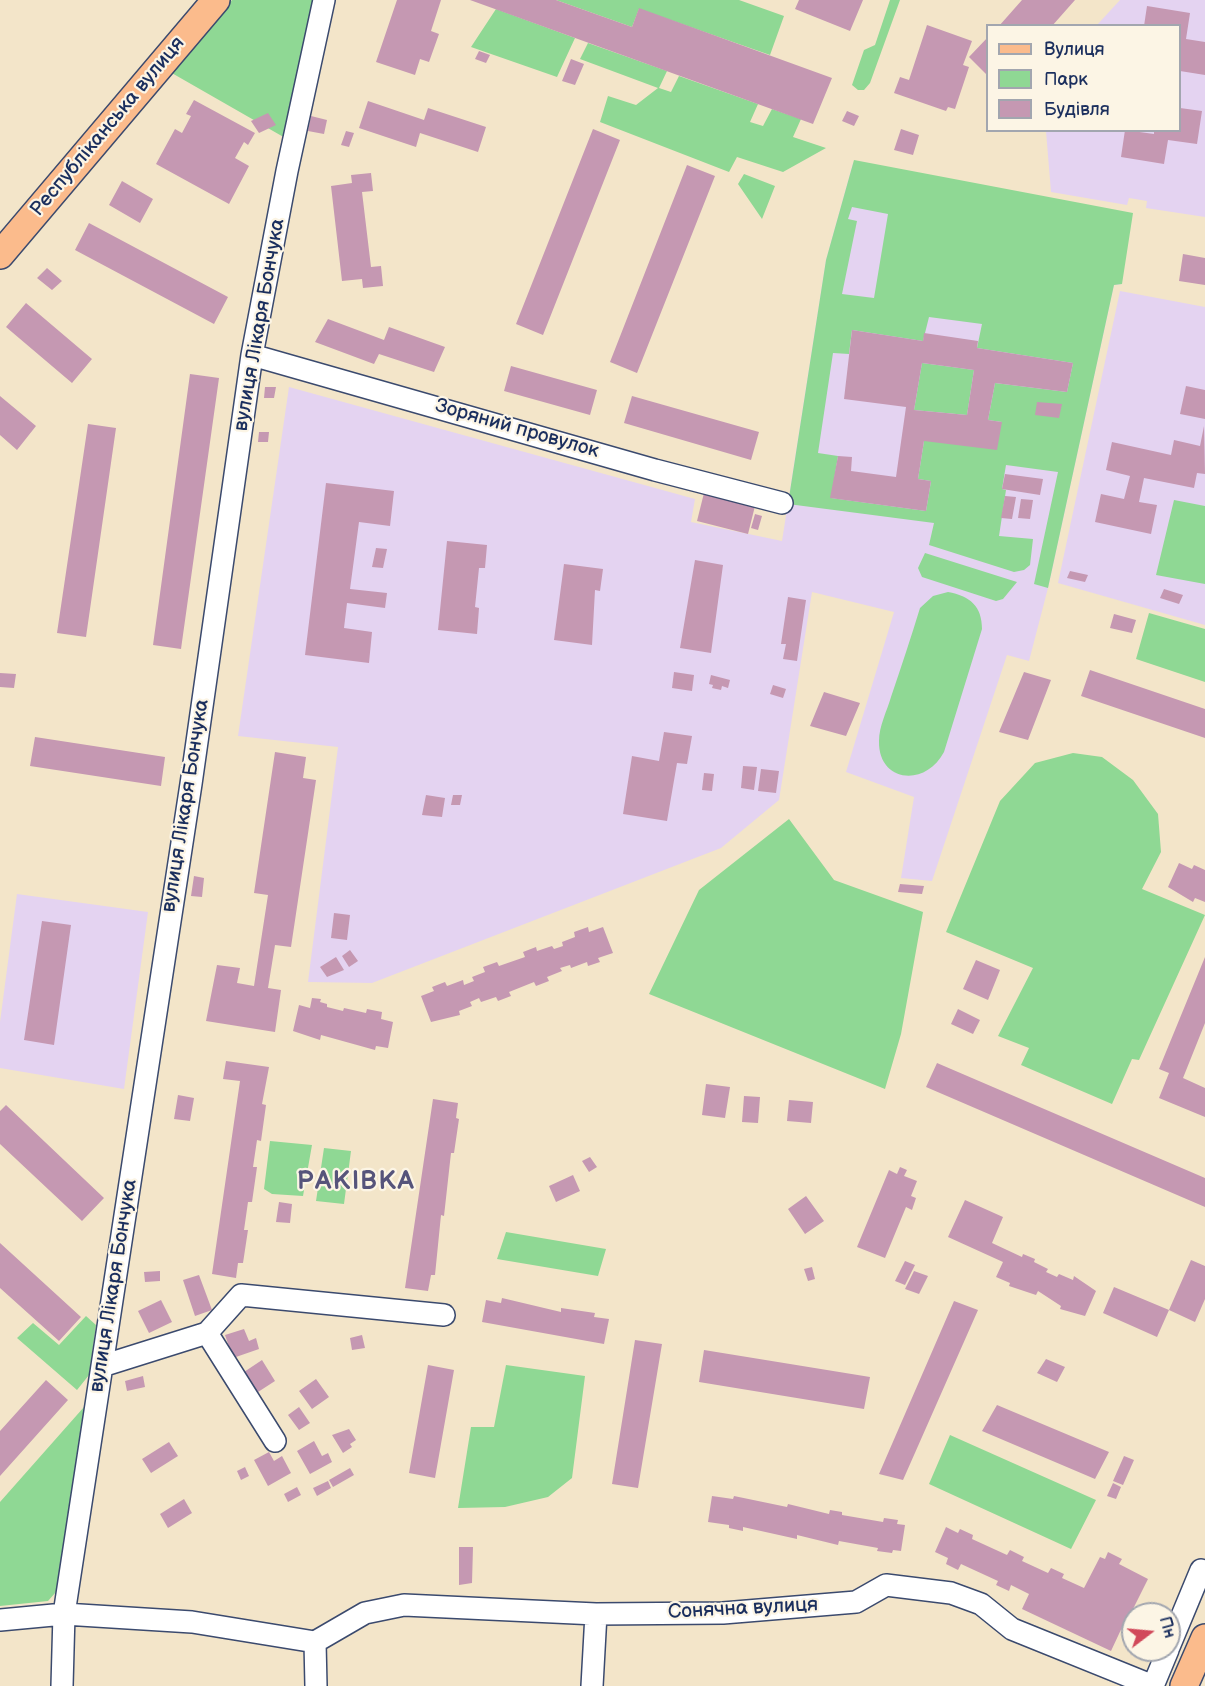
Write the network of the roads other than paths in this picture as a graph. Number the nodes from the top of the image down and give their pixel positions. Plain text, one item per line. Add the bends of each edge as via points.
1 (216, 0) edge
2 (324, 0) edge
3 (0, 255) edge
4 (252, 355) junction
5 (782, 503) dead end
6 (444, 1315) dead end
7 (207, 1333) junction
8 (102, 1366) junction
9 (275, 1441) dead end
10 (1205, 1572) edge
11 (64, 1614) junction
12 (596, 1614) junction
13 (1181, 1617) edge
14 (0, 1620) edge
15 (1205, 1638) edge
16 (315, 1642) junction
17 (64, 1660) junction
18 (1162, 1662) edge
19 (62, 1686) edge
20 (74, 1686) edge
21 (316, 1686) edge
22 (592, 1686) edge
23 (1153, 1686) edge
24 (1184, 1686) edge

1 - 3 main road, Республіканська вулиця
2 - 4 street, вулиця Лікаря Бончука
4 - 5 street, Зоряний провулок
4 - 8 street, вулиця Лікаря Бончука
6 - 7 street via 241,1295
7 - 8 street
7 - 9 street
8 - 11 street, вулиця Лікаря Бончука
10 - 13 street, Сонячна вулиця via 1201,1570
11 - 14 street
11 - 16 street via 192,1622
11 - 17 street, вулиця Лікаря Бончука
12 - 16 street, Сонячна вулиця via 404,1605 365,1613
12 - 22 street
12 - 23 street, Сонячна вулиця via 794,1608 856,1602 886,1586 951,1593 981,1604 1012,1629
15 - 24 main road
16 - 21 street
17 - 19 street, вулиця Лікаря Бончука
17 - 20 street
18 - 23 street, Сонячна вулиця

